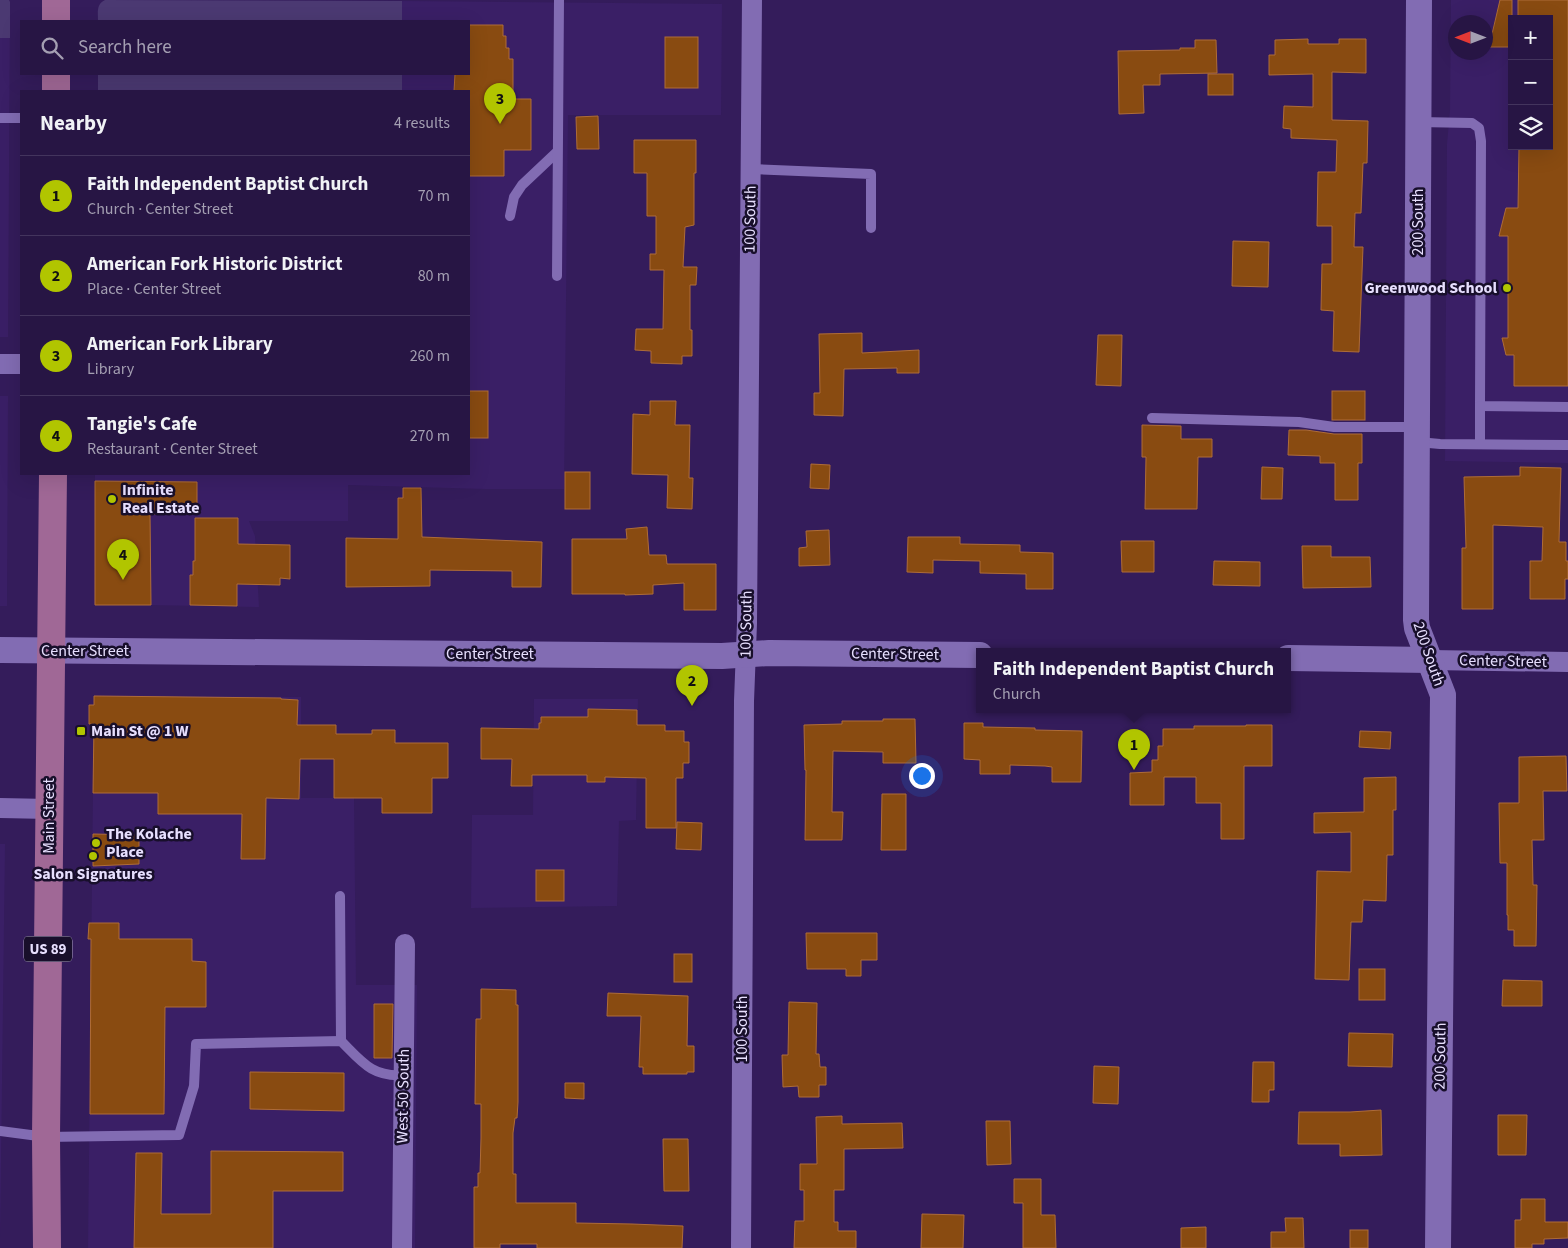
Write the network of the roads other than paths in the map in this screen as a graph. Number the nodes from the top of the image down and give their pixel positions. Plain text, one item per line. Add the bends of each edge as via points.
1 (56, 0) edge
2 (559, 0) edge
3 (752, 0) edge
4 (1419, 0) edge
5 (56, 20) edge
6 (56, 75) edge
7 (56, 90) edge
8 (0, 118) edge
9 (20, 118) edge
10 (1418, 122) junction
11 (557, 152) junction
12 (750, 169) junction
13 (510, 216) dead end
14 (871, 228) dead end
15 (557, 276) dead end
16 (0, 364) edge
17 (20, 364) edge
18 (1480, 406) junction
19 (1568, 407) edge
20 (1152, 418) dead end
21 (1417, 434) junction
22 (1480, 444) junction
23 (1568, 445) edge
24 (52, 475) edge
25 (0, 650) edge
26 (50, 650) junction
27 (745, 654) junction
28 (976, 655) edge
29 (1291, 658) edge
30 (1430, 660) junction
31 (1568, 662) edge
32 (0, 808) edge
33 (49, 809) junction
34 (340, 896) dead end
35 (405, 944) dead end
36 (341, 1041) junction
37 (404, 1075) junction
38 (0, 1131) edge
39 (46, 1137) junction
40 (47, 1248) edge
41 (402, 1248) edge
42 (741, 1248) edge
43 (1438, 1248) edge

1 - 5 main road
2 - 11 lane
3 - 12 street, 100 South
4 - 10 street, 200 South
6 - 7 main road
8 - 9 lane
10 - 18 lane via 1472,123 1479,128 1482,141
10 - 21 street, 200 South
11 - 13 lane via 522,186 514,198
11 - 15 lane
12 - 14 lane via 871,174
12 - 27 street, 100 South
16 - 17 street
18 - 19 lane
18 - 22 lane
20 - 21 lane via 1299,422
21 - 22 lane
21 - 30 street, 200 South via 1416,620
22 - 23 lane
24 - 26 main road, Main Street / US 89
25 - 26 street, Center Street
26 - 27 street, Center Street
26 - 33 main road, Main Street / US 89
27 - 28 street, Center Street
27 - 42 street, 100 South
29 - 30 street, Center Street
30 - 31 street, Center Street
30 - 43 street, 200 South via 1443,695
32 - 33 street
33 - 39 main road, Main Street / US 89
34 - 36 lane
35 - 37 street, West 50 South
36 - 37 lane via 367,1067 388,1076
36 - 39 lane via 196,1044 194,1086 179,1135
37 - 41 street, West 50 South
38 - 39 lane
39 - 40 main road, Main Street / US 89

